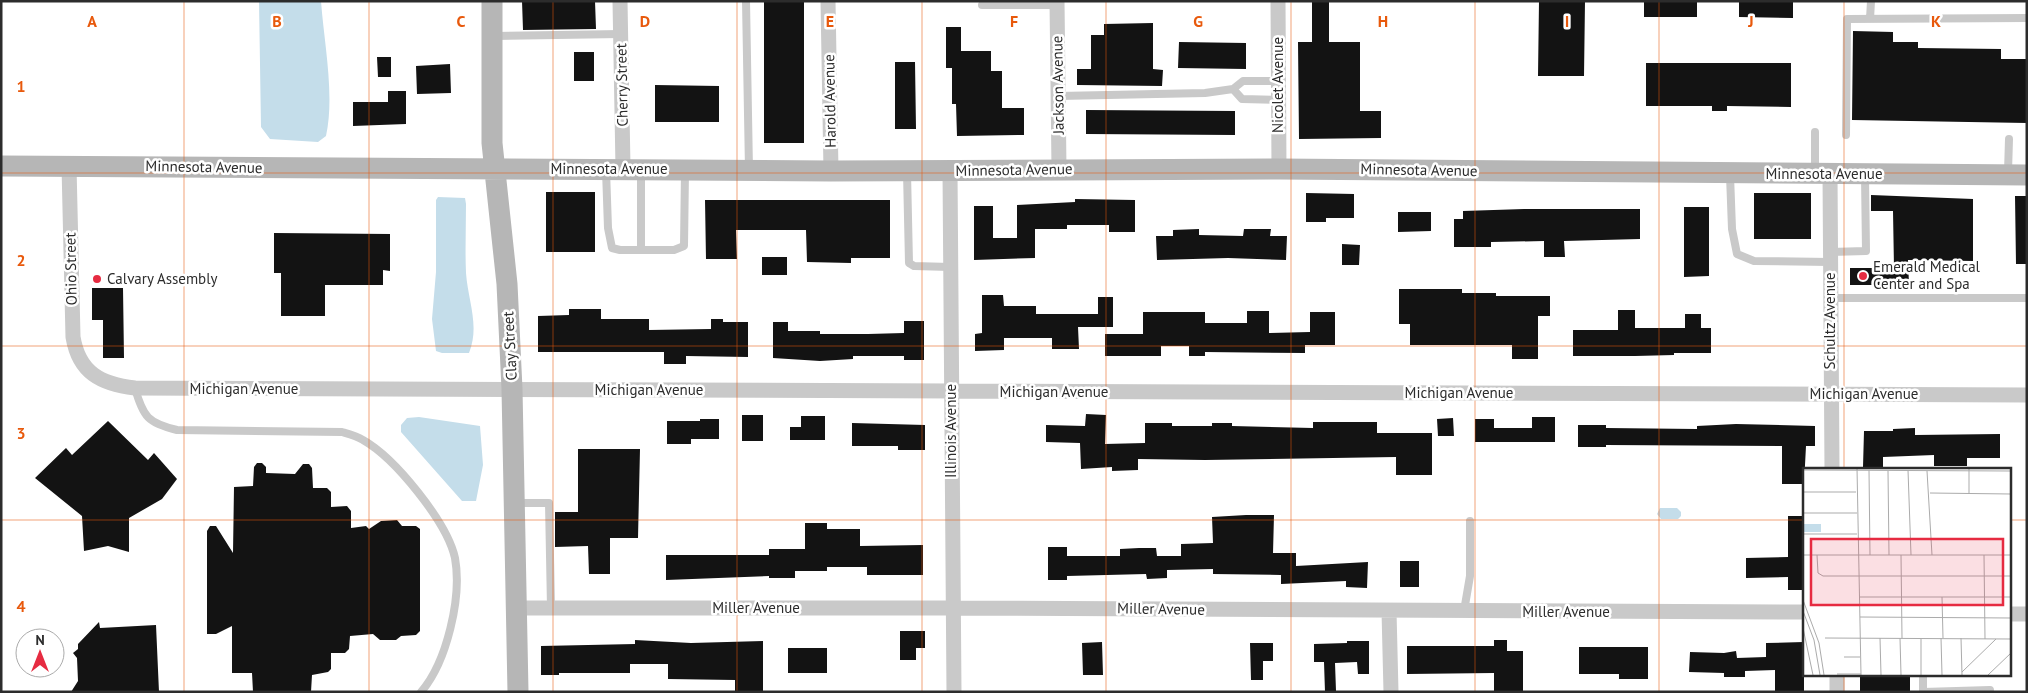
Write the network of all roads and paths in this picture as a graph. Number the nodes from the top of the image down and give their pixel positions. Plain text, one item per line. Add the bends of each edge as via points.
1 (492, 1) edge
2 (620, 1) edge
3 (746, 1) edge
4 (828, 1) edge
5 (1278, 1) edge
6 (1870, 1) edge
7 (1057, 3) edge
8 (982, 4) dead end
9 (2027, 18) edge
10 (1870, 19) junction
11 (621, 34) junction
12 (492, 36) junction
13 (1278, 81) junction
14 (1233, 89) junction
15 (1059, 96) junction
16 (1278, 100) junction
17 (1816, 132) dead end
18 (1846, 135) dead end
19 (2009, 139) dead end
20 (1, 166) edge
21 (69, 166) junction
22 (624, 168) junction
23 (496, 169) junction
24 (686, 169) junction
25 (1059, 169) junction
26 (1279, 169) junction
27 (749, 170) junction
28 (831, 171) junction
29 (907, 171) junction
30 (950, 171) junction
31 (1730, 173) junction
32 (1823, 174) junction
33 (1864, 174) junction
34 (2018, 174) edge
35 (641, 250) junction
36 (1830, 257) junction
37 (950, 266) junction
38 (1830, 298) junction
39 (2027, 298) edge
40 (86, 369) joint
41 (135, 388) junction
42 (512, 389) junction
43 (951, 391) junction
44 (1830, 394) junction
45 (2027, 395) edge
46 (1832, 468) edge
47 (515, 503) junction
48 (1470, 521) dead end
49 (517, 608) junction
50 (551, 608) junction
51 (952, 608) junction
52 (1389, 612) junction
53 (1464, 612) junction
54 (1803, 612) edge
55 (2010, 614) edge
56 (2027, 614) edge
57 (1836, 676) edge
58 (1923, 676) edge
59 (1990, 690) dead end
60 (421, 692) edge
61 (518, 692) edge
62 (954, 692) edge
63 (1390, 692) edge
64 (1837, 692) edge
65 (1923, 692) edge

1 - 12 street, Clay Street
2 - 11 street, Cherry Street
3 - 27 lane
4 - 28 street, Harold Avenue
5 - 13 street, Nicolet Avenue
6 - 10 lane
7 - 8 lane
7 - 15 street, Jackson Avenue
9 - 10 lane
10 - 18 lane via 1847,19
11 - 12 lane
11 - 22 street, Cherry Street
12 - 23 street, Clay Street via 492,143
13 - 14 lane via 1244,81
13 - 16 street, Nicolet Avenue
14 - 15 lane via 1204,93
14 - 16 lane via 1242,99
15 - 25 street, Jackson Avenue
16 - 26 street, Nicolet Avenue
17 - 32 lane
19 - 34 lane
20 - 21 street, Minnesota Avenue
21 - 23 street, Minnesota Avenue
21 - 40 street, Ohio Street via 73,337 76,355
22 - 23 street, Minnesota Avenue
22 - 24 street, Minnesota Avenue
22 - 35 lane
22 - 35 lane via 608,228 612,248
23 - 42 street, Clay Street via 507,284
24 - 27 street, Minnesota Avenue
24 - 35 lane via 684,246 674,250
25 - 26 street, Minnesota Avenue
25 - 30 street, Minnesota Avenue
26 - 31 street, Minnesota Avenue
27 - 28 street, Minnesota Avenue
28 - 29 street, Minnesota Avenue
29 - 30 street, Minnesota Avenue
29 - 37 lane via 909,263 914,266
30 - 37 street, Illinois Avenue
31 - 32 street, Minnesota Avenue
31 - 36 lane via 1732,229 1737,254 1754,261
32 - 33 street, Minnesota Avenue
32 - 36 street, Schultz Avenue
33 - 34 street, Minnesota Avenue
33 - 36 lane via 1866,251
36 - 38 street, Schultz Avenue
37 - 43 street, Illinois Avenue
38 - 39 lane
38 - 44 street, Schultz Avenue
40 - 41 street, Michigan Avenue via 115,386
41 - 42 street, Michigan Avenue
41 - 60 lane via 140,405 158,426 177,430 349,434 381,453 418,492 443,530 454,558 456,585 450,634
42 - 43 street, Michigan Avenue
42 - 47 street, Clay Street
43 - 44 street, Michigan Avenue
43 - 51 street, Illinois Avenue
44 - 45 street, Michigan Avenue
44 - 46 street, Schultz Avenue
47 - 49 street, Clay Street
47 - 50 lane via 549,503
48 - 53 lane via 1470,588
49 - 50 street, Miller Avenue
49 - 61 street, Clay Street
50 - 51 street, Miller Avenue
51 - 52 street, Miller Avenue
51 - 62 street, Illinois Avenue
52 - 53 street, Miller Avenue
52 - 63 street
53 - 54 street, Miller Avenue
55 - 56 street
57 - 64 street
58 - 65 lane
59 - 65 lane

